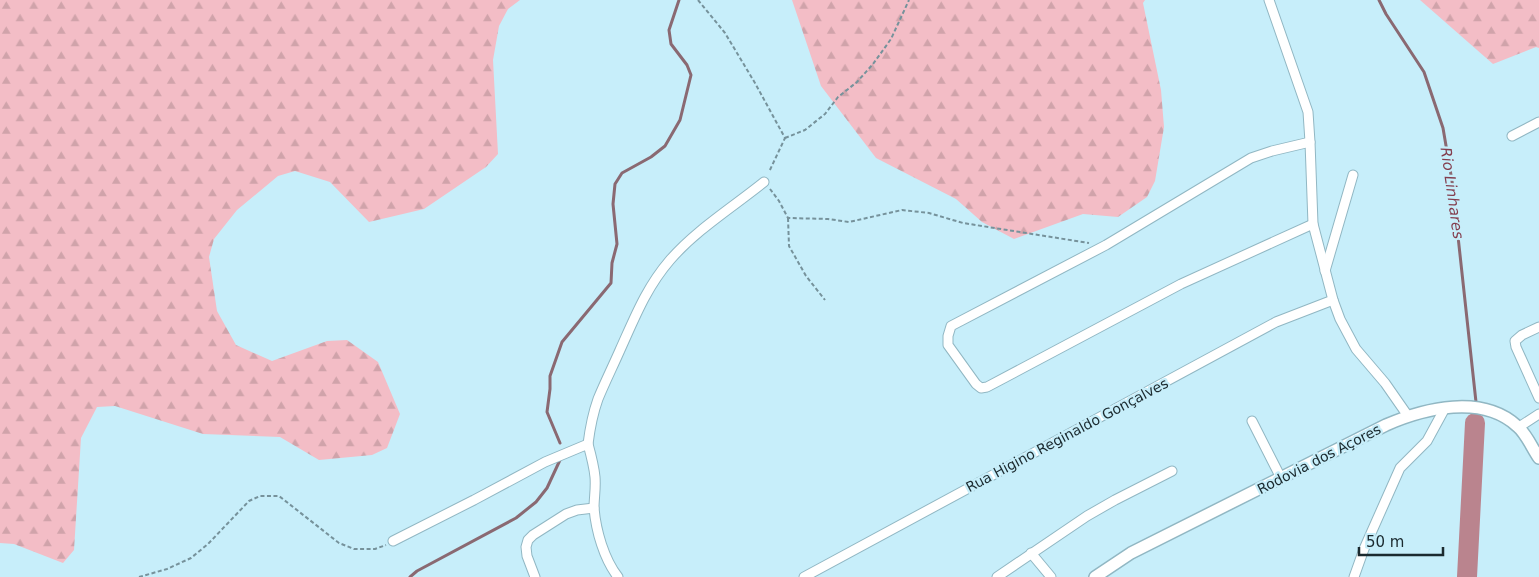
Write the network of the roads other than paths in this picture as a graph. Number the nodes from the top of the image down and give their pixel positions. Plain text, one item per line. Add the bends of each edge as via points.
1 (1268, 0) edge
2 (1539, 122) edge
3 (1512, 136) dead end
4 (1310, 142) junction
5 (1353, 175) dead end
6 (764, 182) road end
7 (1313, 224) junction
8 (1325, 272) junction
9 (1333, 300) junction
10 (1539, 327) edge
11 (1539, 398) edge
12 (1445, 408) junction
13 (1539, 414) edge
14 (1408, 416) junction
15 (1252, 421) dead end
16 (1519, 427) junction
17 (588, 444) junction
18 (1539, 458) edge
19 (1172, 471) dead end
20 (1281, 478) junction
21 (594, 508) junction
22 (393, 541) road end
23 (1031, 554) junction
24 (535, 577) edge
25 (618, 577) edge
26 (804, 577) edge
27 (997, 577) edge
28 (1051, 577) edge
29 (1095, 577) edge
30 (1354, 577) edge

1 - 4 street via 1305,101
2 - 3 street
4 - 7 street
4 - 7 street via 1252,158 1106,245 951,326 948,345 976,384 981,388 987,387 1181,284
5 - 8 street
6 - 17 street via 692,238 654,280 598,400
7 - 8 street
8 - 9 street
9 - 14 street via 1356,349 1378,373
9 - 26 street, Rua Higino Reginaldo Gonçalves via 1276,322
10 - 11 street via 1515,341
12 - 14 street, Rodovia dos Açores
12 - 16 street, Rodovia dos Açores via 1482,409 1501,414
12 - 30 street via 1428,441 1400,468
13 - 16 street
14 - 20 street, Rodovia dos Açores
15 - 20 street
16 - 18 street, Rodovia dos Açores
17 - 21 street via 595,480
17 - 22 street via 545,462
19 - 23 street via 1114,500
20 - 29 street, Rodovia dos Açores via 1131,553
21 - 24 street via 566,514 528,540 527,556
21 - 25 street via 604,551
23 - 27 street
23 - 28 street

